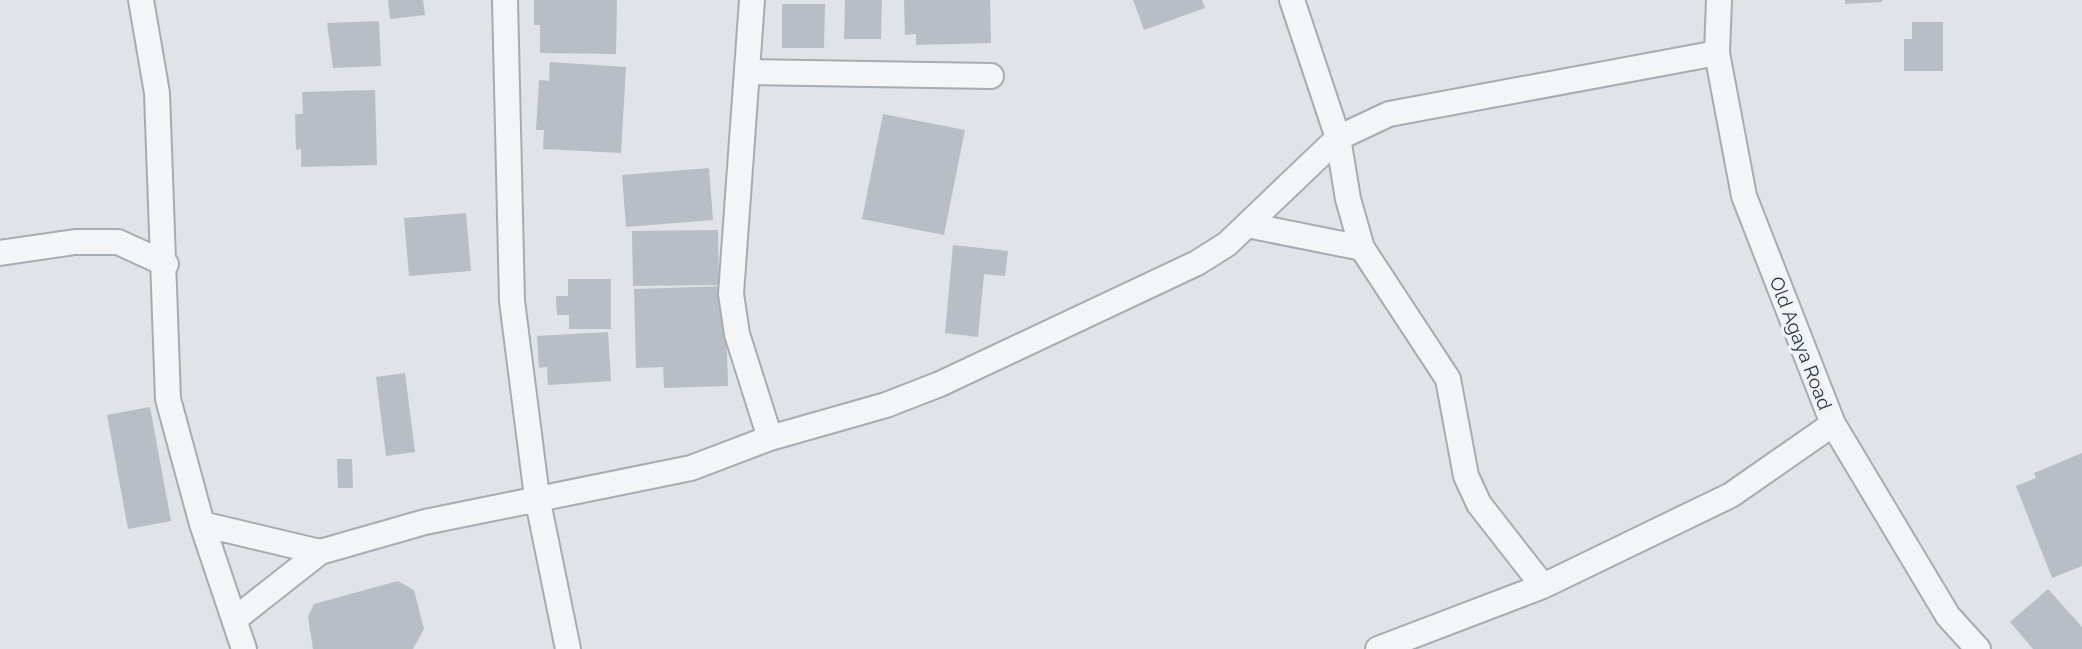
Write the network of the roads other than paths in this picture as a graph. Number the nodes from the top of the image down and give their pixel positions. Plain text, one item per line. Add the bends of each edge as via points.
1 (141, 0) edge
2 (505, 0) edge
3 (752, 0) edge
4 (1292, 0) edge
5 (1719, 0) edge
6 (1717, 53) junction
7 (747, 72) junction
8 (991, 76) dead end
9 (1338, 138) junction
10 (1247, 226) junction
11 (1362, 248) junction
12 (0, 253) edge
13 (166, 264) junction
14 (1833, 424) junction
15 (770, 438) junction
16 (537, 497) junction
17 (202, 524) junction
18 (320, 552) junction
19 (1543, 586) junction
20 (235, 619) junction
21 (244, 649) edge
22 (568, 649) edge
23 (1378, 649) edge
24 (1978, 649) edge

1 - 13 street via 157,93
2 - 16 street via 512,301
3 - 7 street
4 - 9 street
5 - 6 street, Old Agaya Road
6 - 9 street via 1400,112
6 - 14 street, Old Agaya Road via 1744,196
7 - 8 street
7 - 15 street via 731,293 737,334
9 - 10 street
9 - 11 street
10 - 11 street
10 - 15 street via 1197,263 940,384 886,405
11 - 19 street via 1448,380 1466,476 1479,504
12 - 13 street via 75,242 118,242
13 - 17 street via 168,399
14 - 19 street via 1731,495
14 - 24 street, Old Agaya Road via 1948,616
15 - 16 street via 691,468
16 - 18 street via 380,533
16 - 22 street
17 - 18 street
17 - 20 street
18 - 20 street
19 - 23 street
20 - 21 street

